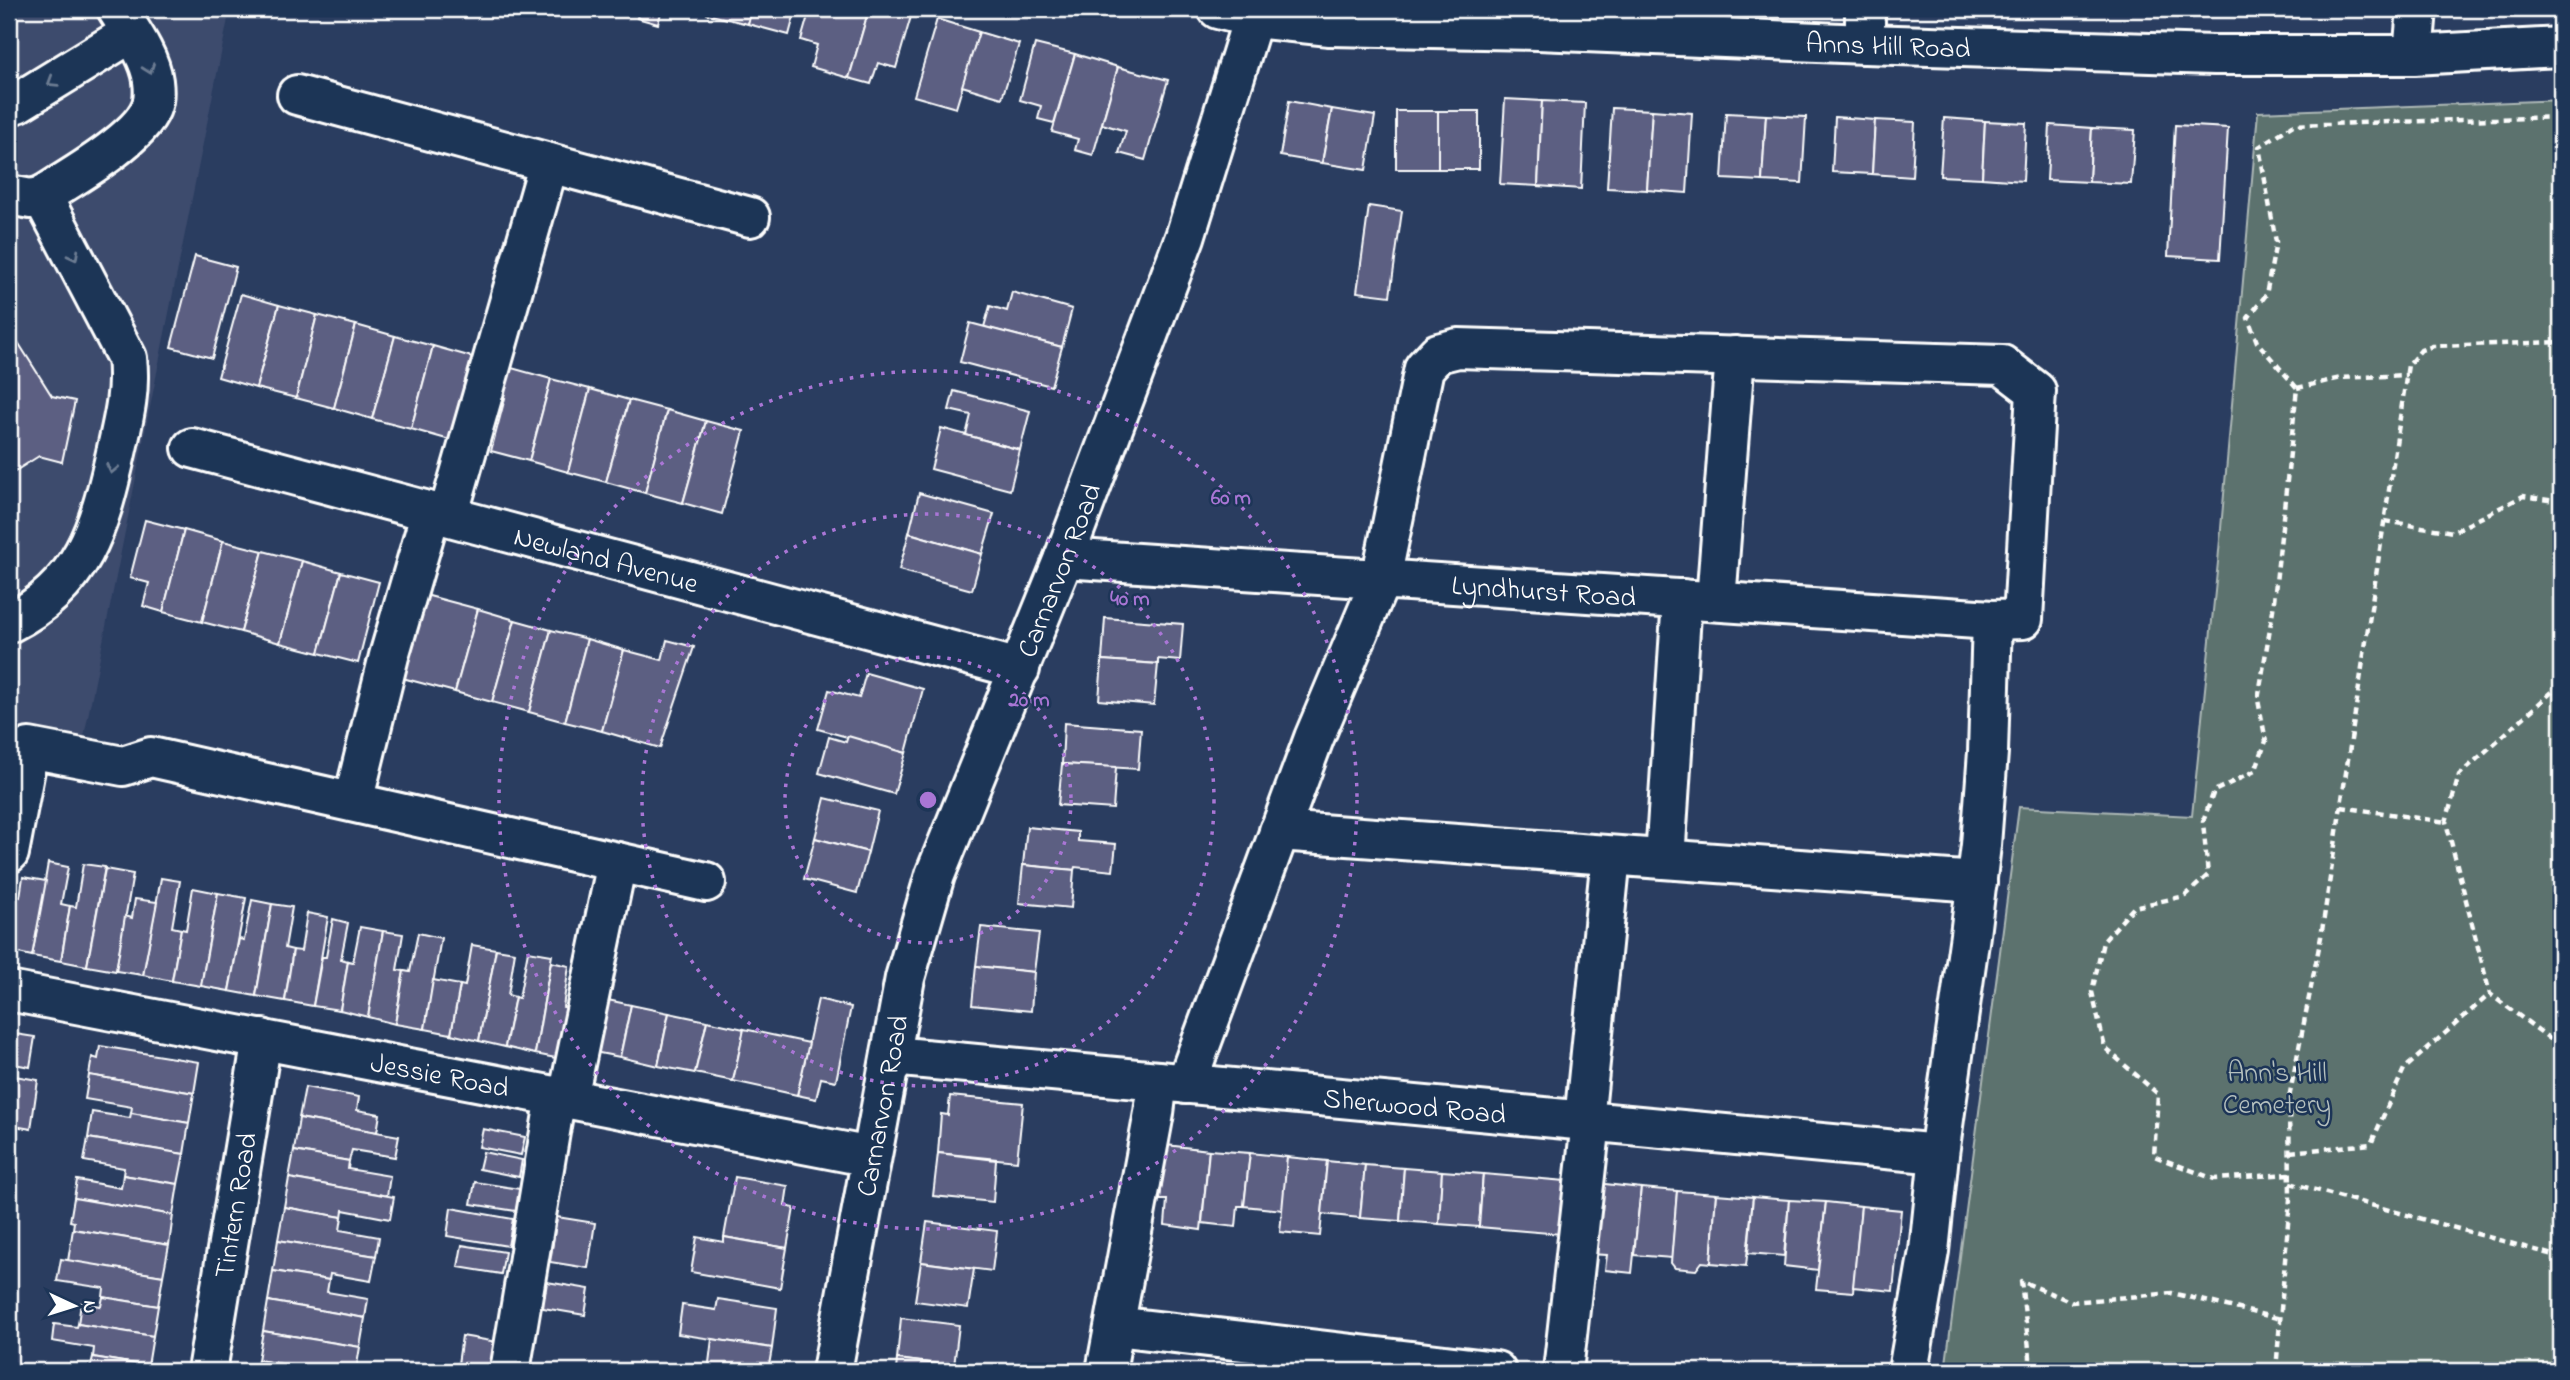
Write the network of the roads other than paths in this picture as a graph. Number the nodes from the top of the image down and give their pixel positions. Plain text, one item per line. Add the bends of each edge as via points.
1 (2417, 9) edge
2 (1235, 13) edge
3 (124, 21) edge
4 (1865, 26) edge
5 (2561, 47) edge
6 (2413, 55) junction
7 (297, 95) dead end
8 (9, 106) edge
9 (549, 163) junction
10 (26, 195) edge
11 (750, 217) dead end
12 (1735, 356) junction
13 (191, 448) dead end
14 (440, 514) junction
15 (1064, 558) junction
16 (1381, 579) junction
17 (1699, 600) junction
18 (2008, 620) junction
19 (9, 623) edge
20 (1020, 668) junction
21 (353, 802) junction
22 (1279, 831) junction
23 (9, 853) edge
24 (1611, 856) junction
25 (1665, 859) junction
26 (617, 862) junction
27 (706, 882) dead end
28 (1976, 882) junction
29 (9, 991) edge
30 (262, 1039) junction
31 (892, 1056) junction
32 (1172, 1083) junction
33 (562, 1097) junction
34 (1588, 1121) junction
35 (1939, 1154) junction
36 (871, 1157) junction
37 (1115, 1326) junction
38 (206, 1371) edge
39 (510, 1371) edge
40 (832, 1371) edge
41 (1106, 1371) edge
42 (1496, 1371) edge
43 (1563, 1371) edge
44 (1909, 1371) edge

1 - 6 street
2 - 4 street, Anns Hill Road via 1330,26 1538,30
2 - 15 street, Carnarvon Road via 1185,237
3 -> 8 street
3 -> 10 street via 150,66 152,107 122,142
4 - 6 street, Anns Hill Road via 2214,55
5 - 6 street, Anns Hill Road
7 - 9 street
9 - 11 street
9 - 14 street
10 -> 19 street via 123,350 129,379 103,509 89,547 63,582 27,614
12 - 16 street via 1458,348 1438,353 1424,368
12 - 17 street
12 - 18 street via 2002,365 2036,391
13 - 14 street, Newland Avenue
14 - 20 street, Newland Avenue
14 - 21 street via 389,656
15 - 16 street, Lyndhurst Road
15 - 20 street, Carnarvon Road
16 - 17 street, Lyndhurst Road
16 - 22 street
17 - 18 street, Lyndhurst Road
17 - 25 street
18 - 28 street via 1988,752
20 - 31 street, Carnarvon Road via 935,874 905,978
21 - 23 street via 151,757 123,766 29,748
21 - 26 street
22 - 24 street
22 - 32 street
24 - 25 street
24 - 34 street
25 - 28 street
26 - 27 street
26 - 33 street
28 - 35 street
29 - 30 street, Jessie Road
30 - 33 street, Jessie Road
30 - 38 street, Tintern Road
31 - 32 street, Sherwood Road
31 - 36 street, Carnarvon Road
32 - 34 street, Sherwood Road
32 - 37 street via 1154,1114
33 - 36 street, Jessie Road
33 - 39 street
34 - 35 street, Sherwood Road
34 - 43 street
35 - 44 street
36 - 40 street, Carnarvon Road
37 - 41 street
37 - 42 street

